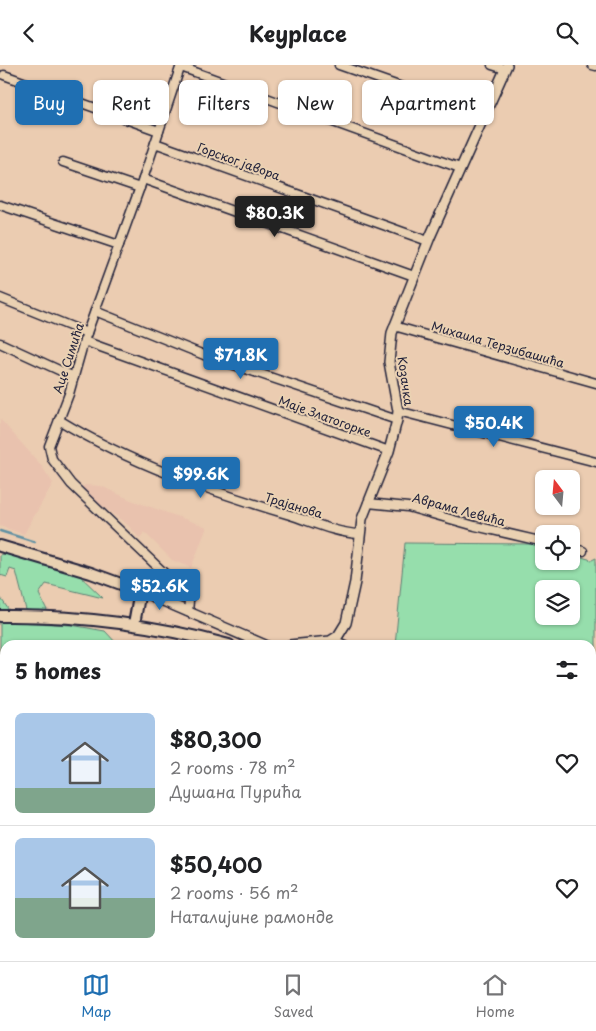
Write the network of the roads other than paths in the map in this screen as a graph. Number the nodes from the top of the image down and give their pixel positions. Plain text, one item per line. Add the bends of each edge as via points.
1 (338, 65) edge
2 (492, 65) edge
3 (592, 65) edge
4 (181, 66) edge
5 (596, 66) edge
6 (506, 67) edge
7 (4, 75) dead end
8 (381, 80) edge
9 (494, 94) edge
10 (480, 125) edge
11 (159, 131) junction
12 (155, 143) junction
13 (63, 162) dead end
14 (460, 168) junction
15 (143, 179) junction
16 (140, 188) junction
17 (0, 205) edge
18 (428, 241) junction
19 (119, 245) junction
20 (414, 276) junction
21 (0, 298) edge
22 (95, 311) junction
23 (394, 327) junction
24 (86, 337) junction
25 (0, 343) edge
26 (74, 377) junction
27 (596, 383) edge
28 (398, 415) junction
29 (59, 420) junction
30 (389, 451) junction
31 (596, 462) edge
32 (368, 503) junction
33 (359, 534) junction
34 (535, 539) edge
35 (0, 546) edge
36 (580, 550) edge
37 (583, 551) dead end
38 (140, 591) junction
39 (188, 612) junction
40 (0, 616) edge
41 (134, 624) junction
42 (210, 640) edge
43 (253, 640) edge
44 (333, 640) edge

1 - 8 street
2 - 6 street
3 - 5 street
4 - 11 street, Аце Симића
4 - 14 street
6 - 9 street, Козачка
7 - 11 street
10 - 14 street, Козачка
11 - 12 street, Аце Симића
12 - 15 street, Аце Симића
12 - 18 street, Горског јавора
13 - 16 street
14 - 18 street, Козачка
15 - 16 street, Аце Симића
15 - 20 street
16 - 19 street, Аце Симића
17 - 19 street
18 - 20 street, Козачка
19 - 22 street, Аце Симића
20 - 23 street, Козачка
21 - 24 street, Маје Златогорке
22 - 24 street, Аце Симића
22 - 28 street via 204,355
23 - 27 street, Михаила Терзибашића
23 - 28 street, Козачка via 389,362
24 - 26 street, Аце Симића
24 - 30 street, Маје Златогорке
25 - 26 street
26 - 29 street, Аце Симића
28 - 30 street, Козачка
28 - 31 street
29 - 33 street, Трајанова via 186,482 327,527
29 - 39 street, Аце Симића via 48,446 52,459 77,490 175,582 189,601
30 - 32 street, Козачка
32 - 33 street, Козачка
32 - 34 street, Аврама Левића via 408,507
33 - 44 street, Козачка via 348,614 342,631
35 - 38 main road
36 - 37 street
38 - 39 street
38 - 41 main road
39 - 43 street
40 - 41 main road via 64,616
41 - 42 main road

